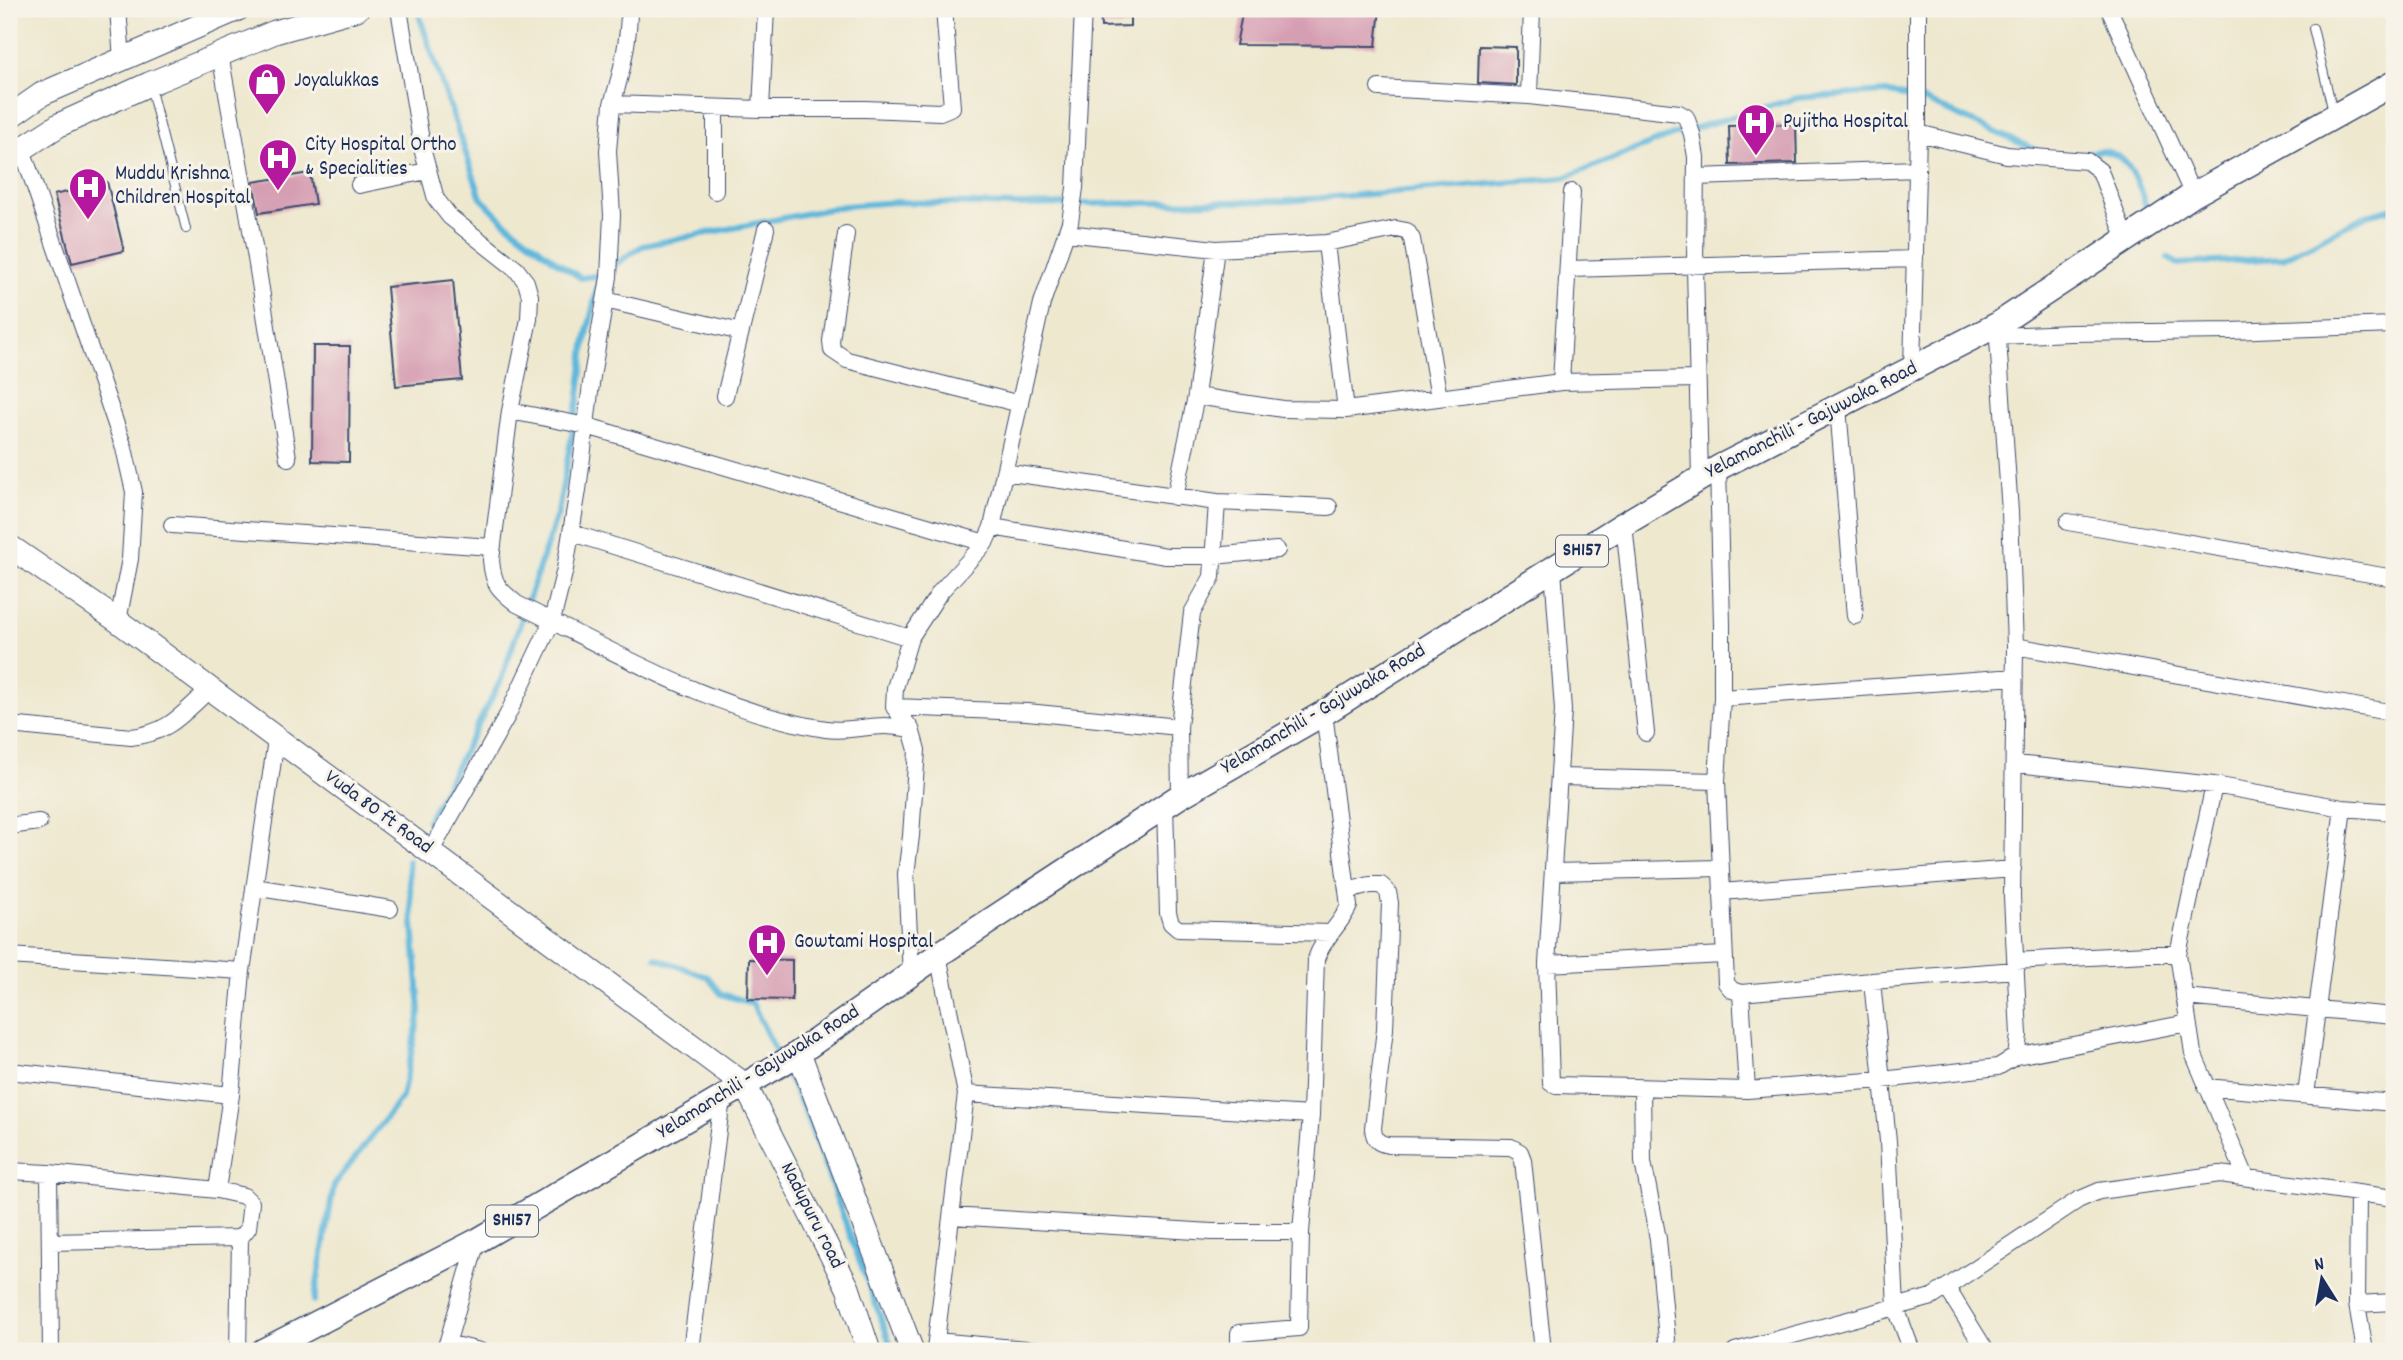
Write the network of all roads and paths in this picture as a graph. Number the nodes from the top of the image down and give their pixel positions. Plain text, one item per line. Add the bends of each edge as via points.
1 (118, 9) edge
2 (239, 9) edge
3 (357, 9) edge
4 (399, 9) edge
5 (629, 9) edge
6 (766, 9) edge
7 (944, 9) edge
8 (1083, 9) edge
9 (1532, 9) edge
10 (1918, 9) edge
11 (2109, 9) edge
12 (2313, 28) dead end
13 (220, 54) junction
14 (122, 59) junction
15 (149, 84) junction
16 (1379, 88) dead end
17 (2393, 89) edge
18 (1529, 96) junction
19 (612, 104) junction
20 (715, 108) junction
21 (761, 109) junction
22 (2334, 115) junction
23 (9, 117) edge
24 (1918, 133) junction
25 (15, 154) edge
26 (1917, 169) junction
27 (427, 171) junction
28 (1696, 177) junction
29 (359, 185) dead end
30 (715, 191) dead end
31 (1572, 192) dead end
32 (2193, 195) junction
33 (1068, 228) junction
34 (186, 229) dead end
35 (766, 229) dead end
36 (846, 234) dead end
37 (2126, 240) junction
38 (1326, 243) junction
39 (1216, 249) junction
40 (1915, 259) junction
41 (1695, 267) junction
42 (1569, 269) junction
43 (605, 300) junction
44 (2394, 325) edge
45 (1998, 331) junction
46 (741, 332) junction
47 (1912, 369) junction
48 (1696, 379) junction
49 (1561, 382) junction
50 (724, 396) dead end
51 (1196, 397) junction
52 (1439, 398) junction
53 (1020, 404) junction
54 (1838, 407) junction
55 (1346, 410) junction
56 (510, 411) junction
57 (587, 426) junction
58 (288, 458) dead end
59 (1004, 472) junction
60 (1709, 473) junction
61 (1175, 497) junction
62 (1217, 502) junction
63 (1329, 507) dead end
64 (2068, 522) dead end
65 (1624, 524) junction
66 (172, 525) dead end
67 (572, 533) junction
68 (988, 535) junction
69 (9, 546) edge
70 (492, 547) junction
71 (1277, 550) dead end
72 (1213, 556) junction
73 (1553, 569) junction
74 (2394, 578) edge
75 (1855, 616) dead end
76 (118, 621) junction
77 (552, 621) junction
78 (910, 638) junction
79 (2015, 646) junction
80 (2015, 677) junction
81 (209, 690) junction
82 (1722, 698) junction
83 (894, 707) junction
84 (1324, 713) junction
85 (2394, 713) edge
86 (9, 725) edge
87 (1180, 727) junction
88 (911, 729) junction
89 (1646, 733) dead end
90 (276, 740) junction
91 (2015, 764) junction
92 (1560, 777) junction
93 (1717, 781) junction
94 (2214, 785) junction
95 (1173, 801) junction
96 (2343, 808) junction
97 (2394, 812) edge
98 (39, 822) dead end
99 (9, 826) edge
100 (431, 851) junction
101 (1720, 868) junction
102 (2013, 869) junction
103 (1554, 872) junction
104 (254, 887) junction
105 (1348, 891) junction
106 (1721, 892) junction
107 (390, 909) dead end
108 (1331, 933) junction
109 (2178, 954) junction
110 (938, 955) junction
111 (1724, 955) junction
112 (9, 956) edge
113 (1547, 964) junction
114 (2015, 966) junction
115 (242, 971) junction
116 (911, 975) junction
117 (1872, 981) junction
118 (1741, 993) junction
119 (2184, 997) junction
120 (2317, 1009) junction
121 (2394, 1016) edge
122 (2188, 1023) junction
123 (796, 1055) junction
124 (2016, 1056) junction
125 (9, 1071) edge
126 (1882, 1080) junction
127 (749, 1082) junction
128 (2206, 1087) junction
129 (1642, 1088) junction
130 (1747, 1090) junction
131 (966, 1094) junction
132 (231, 1095) junction
133 (2306, 1096) junction
134 (722, 1098) junction
135 (2394, 1103) edge
136 (1311, 1115) junction
137 (9, 1171) edge
138 (49, 1173) junction
139 (2246, 1177) junction
140 (217, 1190) junction
141 (2358, 1193) junction
142 (2394, 1198) edge
143 (951, 1216) junction
144 (1301, 1232) junction
145 (240, 1238) junction
146 (50, 1241) junction
147 (477, 1241) junction
148 (1947, 1288) junction
149 (2394, 1302) edge
150 (2357, 1304) junction
151 (1896, 1308) junction
152 (935, 1346) edge
153 (446, 1347) edge
154 (1745, 1350) edge
155 (51, 1351) edge
156 (238, 1351) edge
157 (263, 1351) edge
158 (480, 1351) edge
159 (691, 1351) edge
160 (869, 1351) edge
161 (912, 1351) edge
162 (1049, 1351) edge
163 (1239, 1351) edge
164 (1543, 1351) edge
165 (1668, 1351) edge
166 (1912, 1351) edge
167 (1986, 1351) edge
168 (2365, 1351) edge

1 - 14 street
2 - 14 street
3 - 13 street via 275,32
4 - 27 street
5 - 19 street via 625,56
6 - 21 street
7 - 21 street via 952,107 940,112
8 - 33 street via 1075,188
9 - 18 street
10 - 24 street
11 - 32 street
12 - 22 lane
13 - 15 street
13 - 58 street
14 - 23 street via 42,94
15 - 25 street via 59,125
15 - 34 lane
16 - 18 street
17 - 22 main road, Yelamanchili - Gajuwaka Road / SH157
18 - 28 street via 1679,113 1692,134
19 - 20 street
19 - 43 street via 608,151 612,215
20 - 21 street
20 - 30 street
22 - 32 main road, Yelamanchili - Gajuwaka Road / SH157
24 - 26 street
24 - 37 street via 2007,155 2087,161 2100,171
25 - 76 street via 109,404 132,481 134,526
26 - 28 street
26 - 40 street
27 - 29 street
27 - 56 street via 436,199 450,216 501,255 526,282 529,319
28 - 41 street
31 - 42 street
32 - 37 main road, Yelamanchili - Gajuwaka Road / SH157
33 - 39 street
33 - 53 street via 1042,303
35 - 46 street
36 - 53 street via 832,351 847,360
37 - 45 main road, Yelamanchili - Gajuwaka Road / SH157
38 - 39 street
38 - 52 street via 1396,229 1406,231 1412,239
38 - 55 street
39 - 51 street
40 - 41 street
40 - 47 street
41 - 42 street
41 - 48 street
42 - 49 street
43 - 46 street
43 - 57 street
44 - 45 street via 2231,331
45 - 47 main road, Yelamanchili - Gajuwaka Road / SH157
45 - 79 street
46 - 50 street
47 - 54 main road, Yelamanchili - Gajuwaka Road / SH157
48 - 49 street
48 - 60 street
49 - 52 street
51 - 55 street via 1283,409
51 - 61 street
52 - 55 street
53 - 59 street
54 - 60 main road, Yelamanchili - Gajuwaka Road / SH157
54 - 75 street
56 - 57 street
56 - 70 street
57 - 67 street
57 - 68 street
59 - 61 street
59 - 68 street
60 - 65 main road, Yelamanchili - Gajuwaka Road / SH157
60 - 82 street via 1722,624
61 - 62 street
62 - 63 street
62 - 72 street
64 - 74 street
65 - 73 main road, Yelamanchili - Gajuwaka Road / SH157
65 - 89 street
66 - 70 street
67 - 77 street
67 - 78 street
68 - 72 street via 1152,554
68 - 78 street via 940,592
69 - 76 street, Vuda 80 ft Road
70 - 77 street via 492,576 499,590
71 - 72 street
72 - 87 street via 1212,577 1192,613
73 - 84 main road, Yelamanchili - Gajuwaka Road / SH157
73 - 92 street via 1563,710
76 - 81 street, Vuda 80 ft Road
77 - 88 street via 699,692 759,713 829,730
77 - 100 street via 508,716
78 - 83 street
79 - 80 street
79 - 85 street
80 - 82 street
80 - 91 street
81 - 86 street via 165,728 149,735
81 - 90 street, Vuda 80 ft Road
82 - 93 street
83 - 87 street via 1027,712
83 - 88 street
84 - 95 main road, Yelamanchili - Gajuwaka Road / SH157
84 - 105 street
87 - 95 street
88 - 116 street via 916,750 906,874
90 - 100 street, Vuda 80 ft Road
90 - 104 street
91 - 94 street
91 - 102 street
92 - 93 street
92 - 103 street
93 - 101 street
94 - 96 street
94 - 109 street
95 - 108 street via 1168,914 1178,929
95 - 110 main road, Yelamanchili - Gajuwaka Road / SH157
96 - 97 street
96 - 120 street
98 - 99 street
100 - 127 street, Vuda 80 ft Road
101 - 103 street
101 - 106 street
102 - 106 street
102 - 114 street
103 - 113 street
104 - 107 street
104 - 115 street
105 - 108 street via 1349,906
105 - 164 street via 1381,885 1390,904 1385,1029 1374,1138 1388,1145 1511,1147 1520,1152
106 - 111 street
108 - 136 street via 1316,958
109 - 114 street
109 - 119 street
110 - 116 main road, Yelamanchili - Gajuwaka Road / SH157
110 - 131 street
111 - 113 street
111 - 118 street via 1726,982
112 - 115 street
113 - 129 street via 1551,1083
114 - 117 street
114 - 124 street
115 - 132 street
116 - 123 main road, Yelamanchili - Gajuwaka Road / SH157
117 - 118 street
117 - 126 street
118 - 130 street
119 - 120 street
119 - 122 street
120 - 121 street
120 - 133 street
122 - 124 street
122 - 128 street
123 - 127 main road, Yelamanchili - Gajuwaka Road / SH157
123 - 161 street
124 - 126 street via 1998,1067
125 - 132 street
126 - 130 street
126 - 151 street
127 - 134 main road, Yelamanchili - Gajuwaka Road / SH157
127 - 160 street, Nadupuru road via 848,1288
128 - 133 street
128 - 139 street
129 - 130 street
129 - 165 street via 1643,1162 1658,1239
131 - 136 street
131 - 143 street
132 - 140 street
133 - 135 street
134 - 147 main road, Yelamanchili - Gajuwaka Road / SH157
134 - 159 street
136 - 144 street
137 - 138 street
138 - 140 street
138 - 146 street
139 - 141 street
139 - 148 street via 2220,1174 2099,1191 2078,1200
140 - 145 street via 244,1196 251,1203 248,1228
141 - 142 street
141 - 150 street
143 - 144 street via 1212,1232
143 - 152 street
144 - 163 street via 1299,1328 1239,1333
145 - 146 street
145 - 156 street
146 - 155 street
147 - 153 street
147 - 157 main road, Yelamanchili - Gajuwaka Road / SH157
148 - 151 street
148 - 167 street
149 - 150 street
150 - 168 street
151 - 154 street
151 - 166 street
152 - 162 street
153 - 158 street

